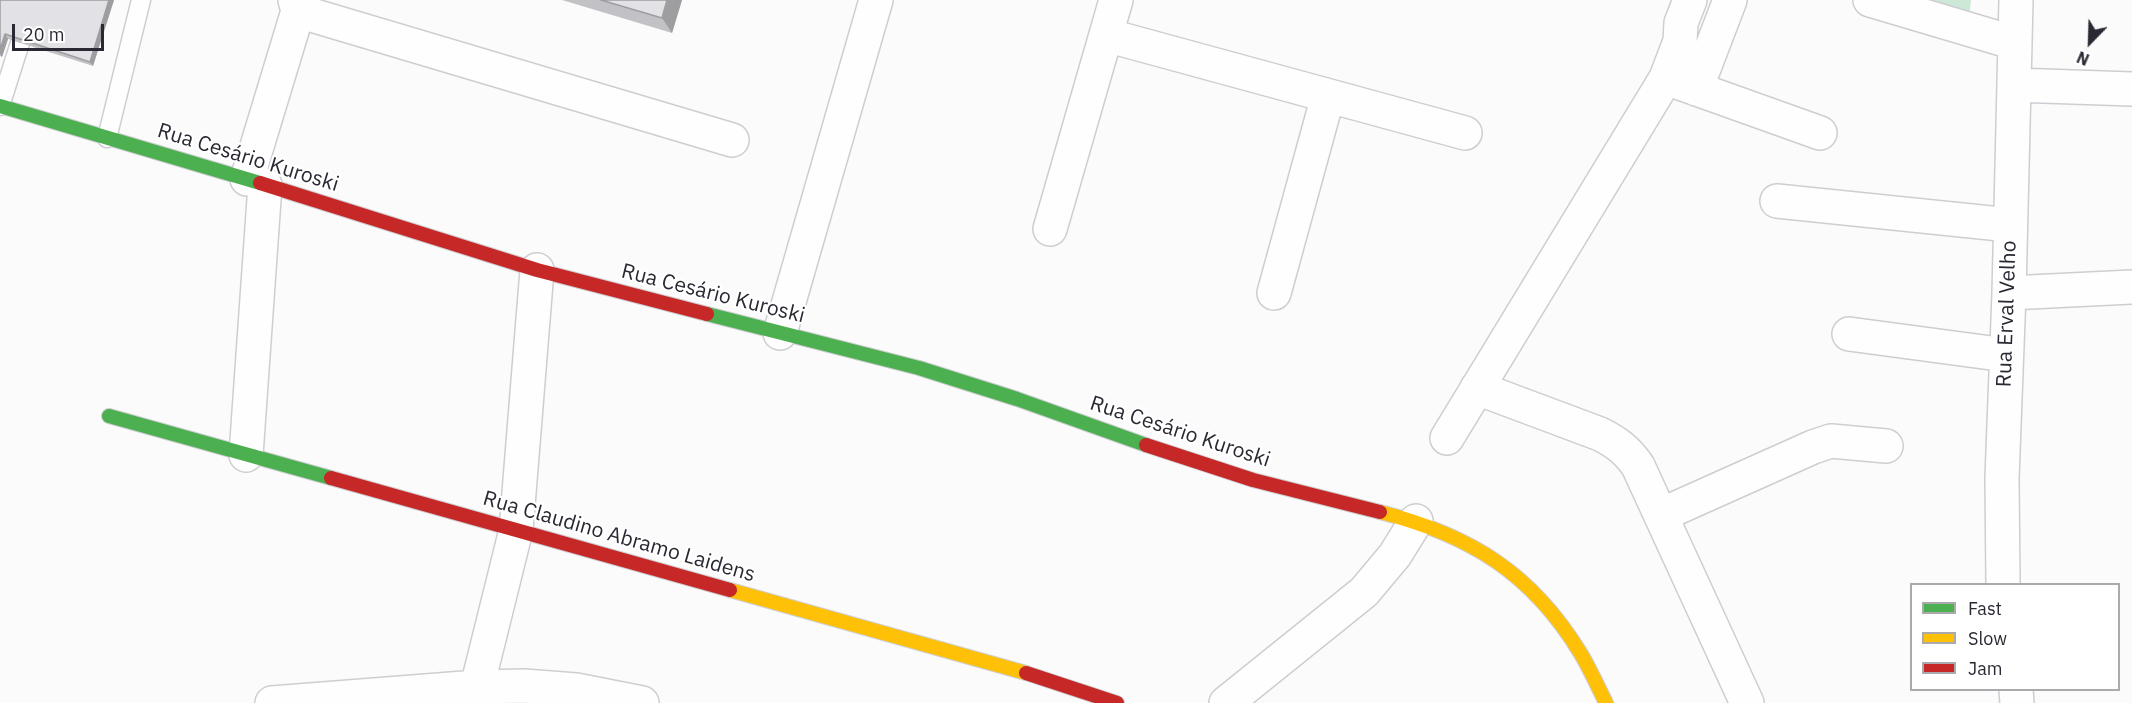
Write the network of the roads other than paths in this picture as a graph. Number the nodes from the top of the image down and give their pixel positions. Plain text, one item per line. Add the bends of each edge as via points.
1 (141, 0) edge
2 (876, 0) edge
3 (1116, 0) edge
4 (1690, 0) edge
5 (1730, 0) edge
6 (1870, 0) edge
7 (2016, 0) edge
8 (297, 5) edge
9 (1106, 35) junction
10 (20, 42) edge
11 (2015, 43) junction
12 (1666, 78) junction
13 (2014, 85) junction
14 (1696, 89) junction
15 (2132, 89) edge
16 (1328, 96) junction
17 (0, 106) edge
18 (1465, 133) dead end
19 (1820, 133) dead end
20 (106, 138) junction
21 (732, 140) dead end
22 (256, 182) junction
23 (1778, 201) dead end
24 (2010, 225) junction
25 (1050, 229) dead end
26 (537, 270) junction
27 (2132, 287) edge
28 (1274, 292) dead end
29 (2009, 293) junction
30 (780, 333) junction
31 (1848, 334) dead end
32 (2006, 355) junction
33 (1477, 388) junction
34 (109, 416) dead end
35 (1447, 438) dead end
36 (1886, 446) dead end
37 (246, 455) junction
38 (1661, 515) junction
39 (1416, 521) junction
40 (516, 530) junction
41 (2002, 583) edge
42 (477, 687) junction
43 (272, 703) edge
44 (642, 703) edge
45 (1117, 703) edge
46 (1226, 703) edge
47 (1605, 703) edge
48 (1747, 703) edge

1 - 20 lane
2 - 30 street
3 - 9 street
4 - 12 street
5 - 14 street
6 - 11 street
7 - 11 street, Rua Erval Velho
8 - 21 street
8 - 22 street
9 - 16 street
9 - 25 street
10 - 17 lane
11 - 13 street, Rua Erval Velho
12 - 14 street
12 - 33 street
13 - 15 street
13 - 24 street, Rua Erval Velho
14 - 19 street
16 - 18 street
16 - 28 street
17 - 20 street, Rua Cesário Kuroski
20 - 22 street, Rua Cesário Kuroski
22 - 26 street, Rua Cesário Kuroski
22 - 37 street
23 - 24 street
24 - 29 street, Rua Erval Velho
26 - 30 street, Rua Cesário Kuroski
26 - 40 street
27 - 29 street
29 - 32 street, Rua Erval Velho
30 - 39 street, Rua Cesário Kuroski via 969,383 1253,480
31 - 32 street
32 - 41 street, Rua Erval Velho
33 - 35 street
33 - 38 street via 1616,442 1638,466
34 - 37 street, Rua Claudino Abramo Laidens
36 - 38 street via 1831,441
37 - 40 street, Rua Claudino Abramo Laidens
38 - 48 street
39 - 46 street via 1395,555 1364,592
39 - 47 street, Rua Cesário Kuroski via 1478,548 1509,569 1535,594 1581,654
40 - 42 street
40 - 45 street, Rua Claudino Abramo Laidens via 1041,677
42 - 43 street
42 - 44 street via 553,687

